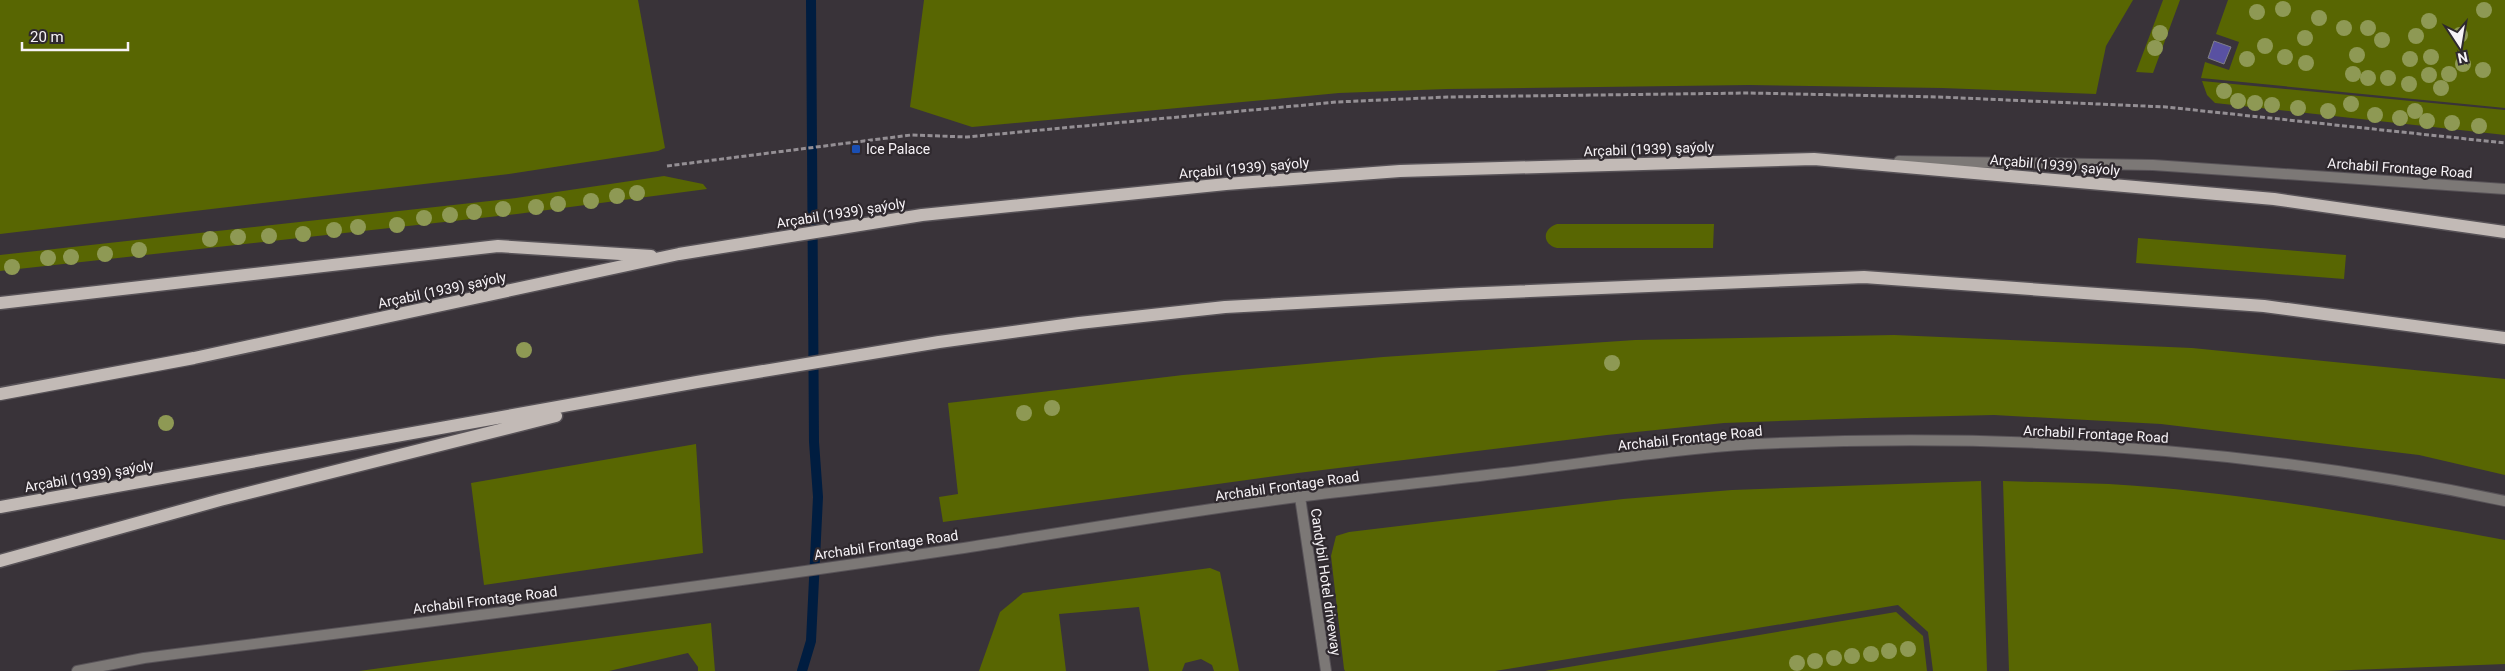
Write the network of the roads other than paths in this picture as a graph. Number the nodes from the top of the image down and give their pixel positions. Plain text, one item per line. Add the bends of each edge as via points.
1 (1814, 160) junction
2 (2505, 189) edge
3 (2505, 232) edge
4 (666, 257) junction
5 (0, 303) edge
6 (2505, 338) edge
7 (663, 390) junction
8 (0, 394) edge
9 (1300, 497) junction
10 (2505, 501) edge
11 (0, 507) edge
12 (0, 561) edge
13 (77, 671) edge
14 (1326, 671) edge

1 - 2 street, Archabil Frontage Road via 2153,166
1 - 3 main road, Arçabil (1939) şaýoly via 2274,199
1 - 4 main road, Arçabil (1939) şaýoly via 1400,170 1226,184 922,215
4 - 5 main road via 498,246
4 - 8 main road, Arçabil (1939) şaýoly via 194,358
6 - 7 main road, Arçabil (1939) şaýoly via 2264,306 1864,277 1225,307 939,342
7 - 11 main road, Arçabil (1939) şaýoly
7 - 12 main road via 220,500
9 - 10 street, Archabil Frontage Road via 1669,452 1749,445 1907,440 2161,451 2301,465 2423,483
9 - 13 street, Archabil Frontage Road via 711,585 144,658
9 - 14 street, Candybil Hotel driveway

